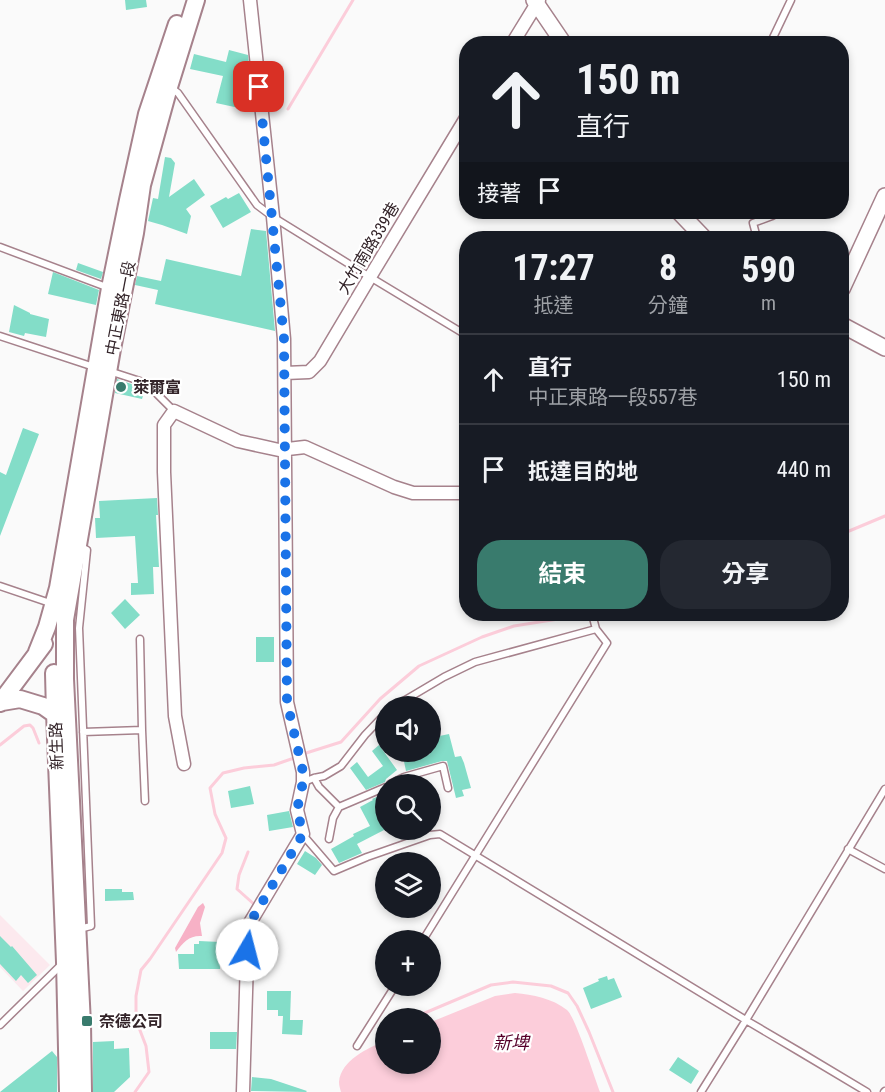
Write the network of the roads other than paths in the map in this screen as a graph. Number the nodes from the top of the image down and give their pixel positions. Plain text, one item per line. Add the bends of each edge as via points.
1 (185, 0) edge
2 (196, 0) edge
3 (250, 0) edge
4 (791, 0) edge
5 (537, 1) edge
6 (517, 36) edge
7 (559, 36) edge
8 (774, 36) edge
9 (169, 87) junction
10 (459, 130) edge
11 (885, 196) edge
12 (273, 217) junction
13 (686, 219) edge
14 (764, 219) edge
15 (697, 231) edge
16 (755, 231) edge
17 (0, 247) edge
18 (849, 274) edge
19 (370, 277) junction
20 (110, 288) junction
21 (849, 329) edge
22 (459, 331) edge
23 (0, 336) edge
24 (885, 348) edge
25 (102, 369) junction
26 (285, 373) junction
27 (174, 411) junction
28 (285, 449) junction
29 (459, 493) edge
30 (72, 544) junction
31 (0, 586) edge
32 (53, 604) junction
33 (594, 621) edge
34 (60, 626) junction
35 (596, 629) junction
36 (140, 639) dead end
37 (37, 652) junction
38 (412, 696) edge
39 (1, 702) edge
40 (61, 719) junction
41 (375, 725) edge
42 (142, 730) junction
43 (83, 732) junction
44 (184, 764) dead end
45 (415, 774) edge
46 (307, 777) junction
47 (448, 788) dead end
48 (885, 789) edge
49 (375, 793) edge
50 (145, 801) dead end
51 (339, 807) junction
52 (303, 834) junction
53 (329, 838) dead end
54 (848, 849) junction
55 (476, 856) junction
56 (885, 869) edge
57 (70, 930) junction
58 (429, 930) edge
59 (65, 962) junction
60 (389, 996) edge
61 (746, 1020) junction
62 (0, 1024) edge
63 (357, 1046) dead end
64 (68, 1092) edge
65 (83, 1092) edge
66 (243, 1092) edge
67 (701, 1092) edge
68 (867, 1092) edge

1 - 20 main road, 中正東路一段 via 147,114
2 - 9 main road, 中正東路一段
3 - 12 street
4 - 8 lane
5 - 6 street
5 - 7 street
9 - 12 lane via 178,93 256,205
9 - 25 main road, 中正東路一段 via 142,186 135,233
10 - 19 street, 大竹南路339巷
11 - 18 street
12 - 19 lane
12 - 26 street
13 - 15 street
14 - 16 lane via 753,223
17 - 20 lane
19 - 22 lane
19 - 26 street, 大竹南路339巷 via 320,361 309,372
20 - 25 main road, 中正東路一段
21 - 24 street
23 - 25 lane
25 - 27 lane via 146,383
25 - 30 main road, 中正東路一段
26 - 28 street
27 - 28 street via 238,441
27 - 44 street via 164,425 164,472 176,716
28 - 29 street via 305,447 413,493
28 - 46 street via 287,702
30 - 32 main road, 中正東路一段
30 - 34 main road, 中正東路一段
30 - 43 lane via 87,550 79,628
31 - 32 lane
32 - 37 main road, 中正東路一段
33 - 35 lane
34 - 37 main road, 中正東路一段
34 - 40 main road, 中正東路一段
35 - 38 lane via 475,662
35 - 55 lane via 607,643
36 - 42 lane
37 - 39 main road, 中正東路一段
39 - 40 main road, 中正東路一段 via 20,699 43,706
40 - 57 main road, 新生路
41 - 46 lane via 341,766 324,776
42 - 43 lane
42 - 50 lane
43 - 57 lane via 91,926
45 - 47 lane via 443,766
46 - 51 lane
46 - 52 street via 297,810
48 - 54 lane
49 - 51 lane
51 - 53 lane
52 - 55 lane via 334,871 430,835 440,834
52 - 66 street via 248,926
54 - 56 lane
54 - 61 lane
55 - 58 lane
55 - 61 lane
57 - 59 main road, 新生路
57 - 65 main road, 新生路 via 82,1024
59 - 62 lane
59 - 64 main road, 新生路
60 - 63 lane
61 - 67 lane
61 - 68 lane

